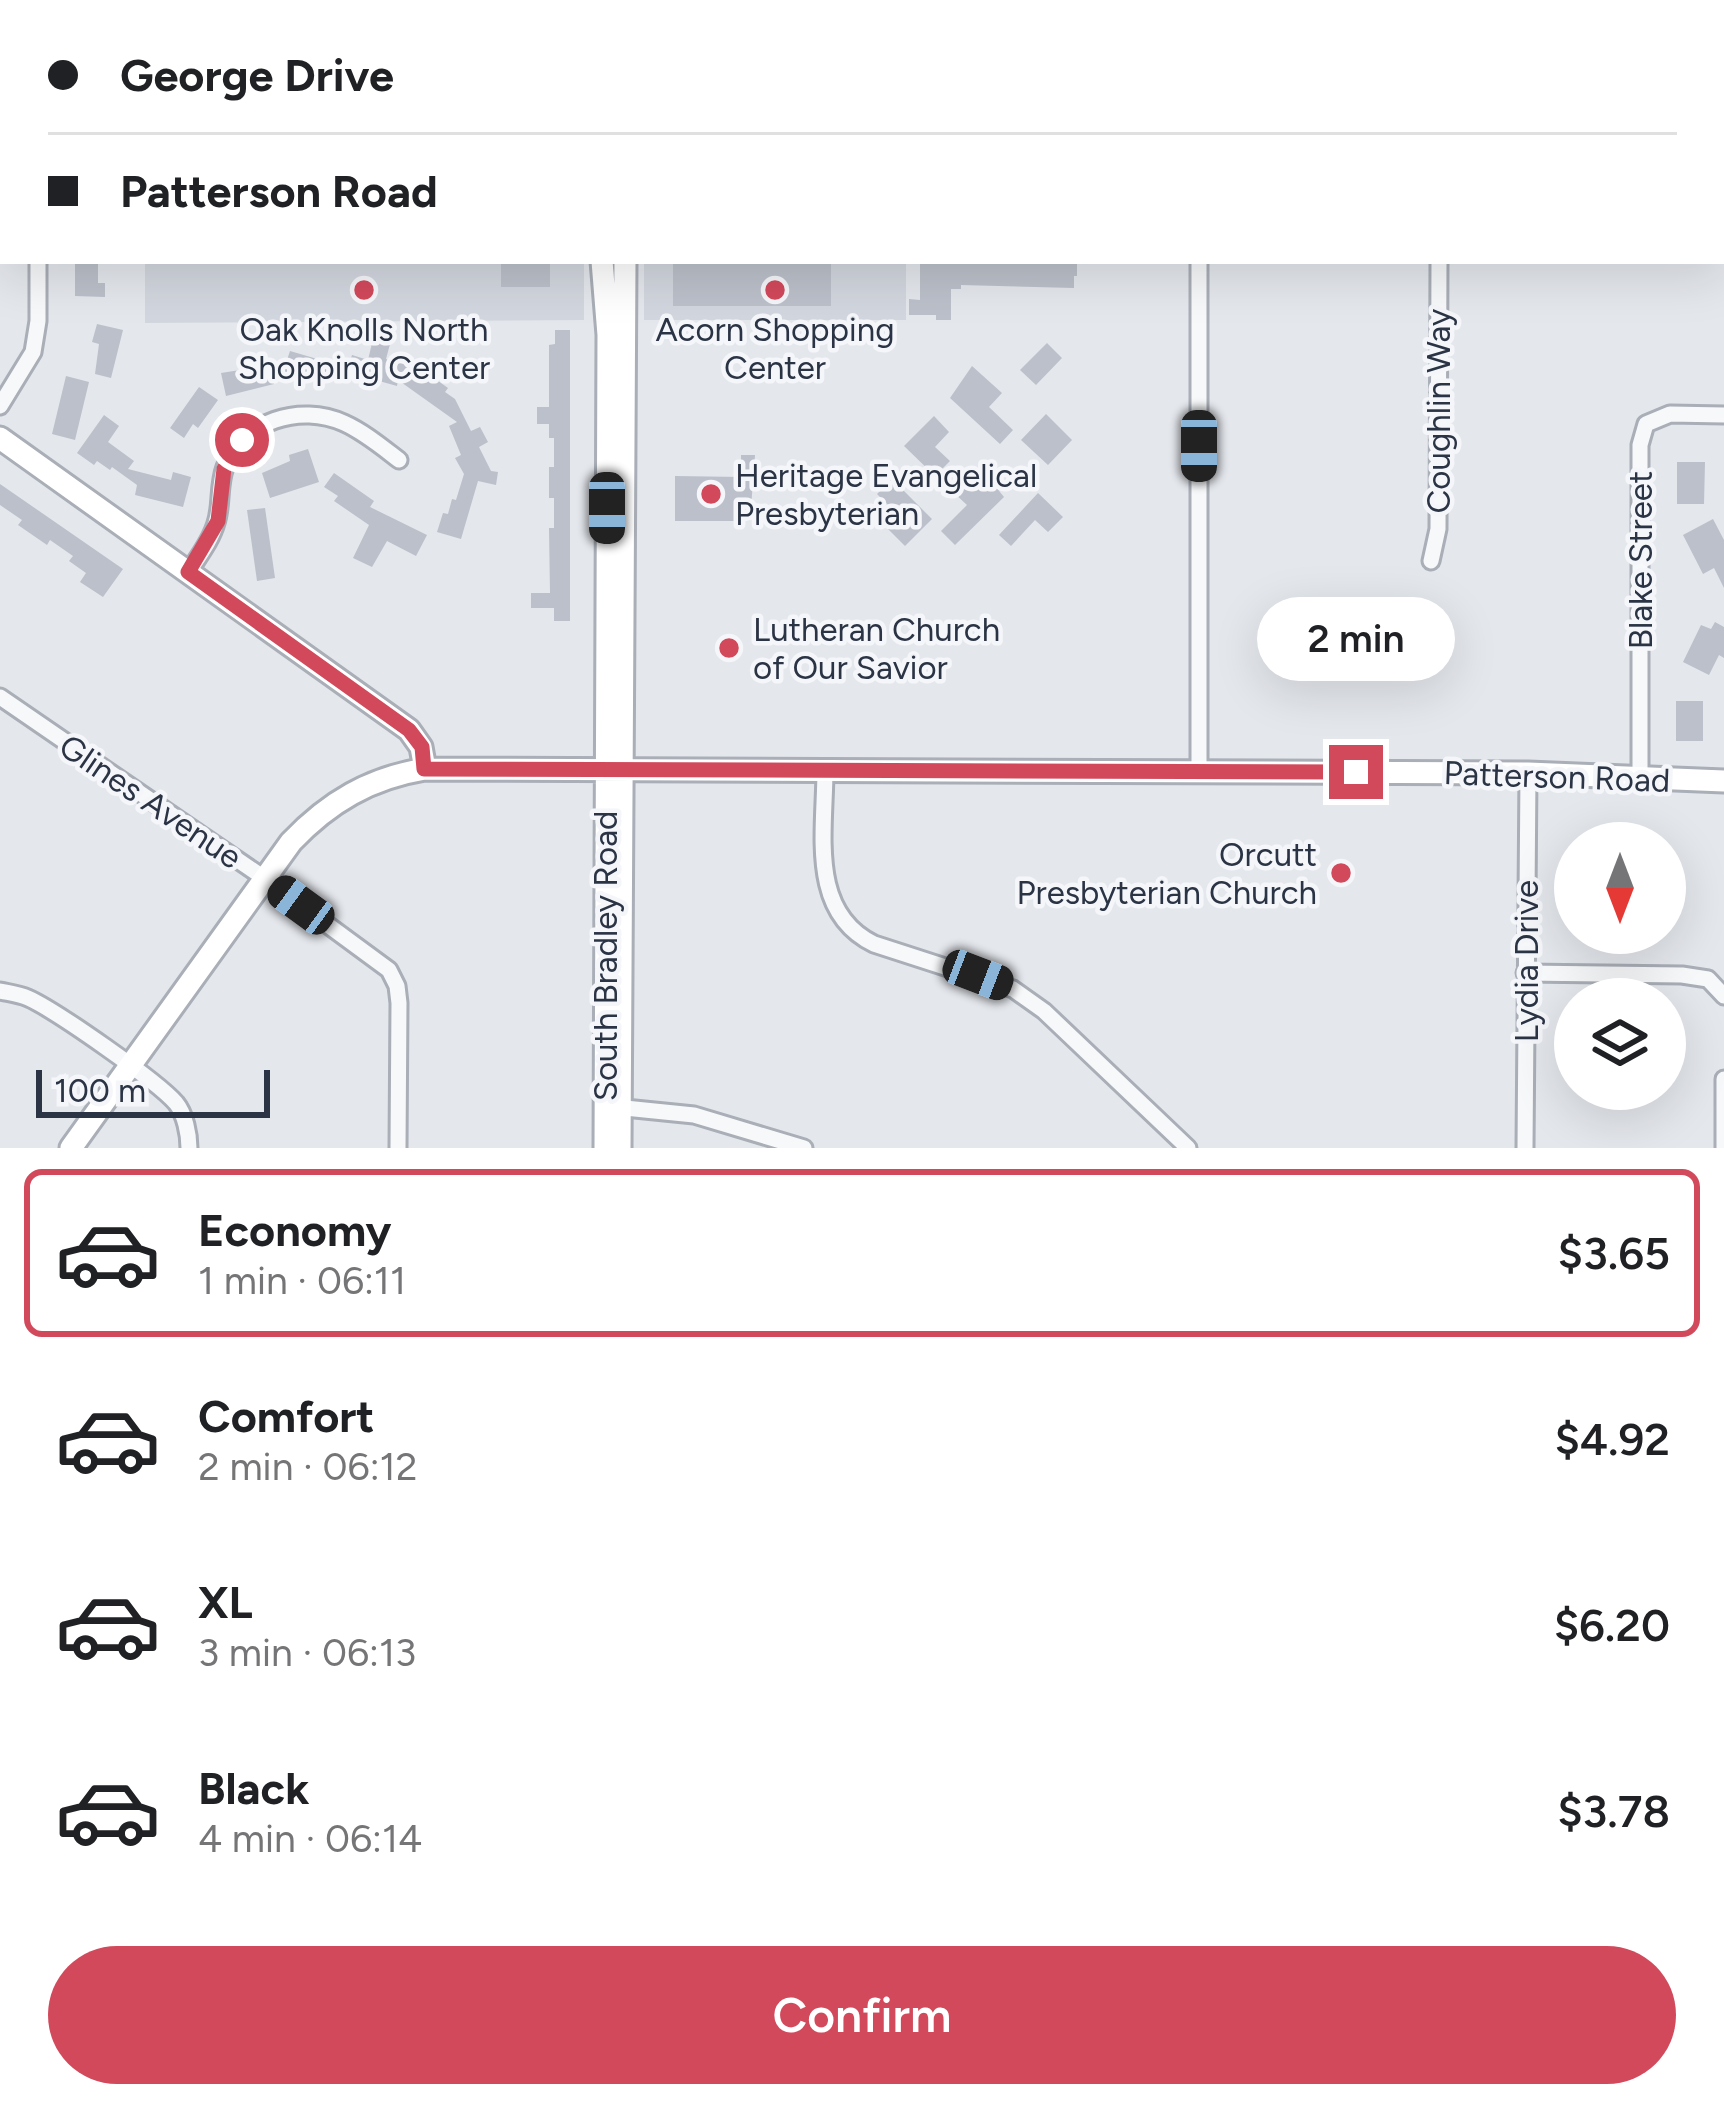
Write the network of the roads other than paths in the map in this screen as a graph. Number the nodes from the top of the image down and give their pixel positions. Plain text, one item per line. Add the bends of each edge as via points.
1 (38, 264) edge
2 (626, 264) edge
3 (1199, 264) edge
4 (1439, 264) edge
5 (605, 267) edge
6 (0, 406) edge
7 (1724, 415) edge
8 (0, 438) edge
9 (399, 460) dead end
10 (1431, 561) dead end
11 (188, 572) junction
12 (0, 698) edge
13 (614, 768) junction
14 (424, 769) junction
15 (825, 769) junction
16 (1199, 771) junction
17 (1528, 773) junction
18 (1640, 778) junction
19 (1724, 782) edge
20 (264, 878) junction
21 (1525, 973) junction
22 (0, 992) edge
23 (1724, 996) edge
24 (131, 1068) junction
25 (1724, 1079) edge
26 (612, 1107) junction
27 (71, 1148) edge
28 (189, 1148) edge
29 (398, 1148) edge
30 (605, 1148) edge
31 (620, 1148) edge
32 (804, 1148) edge
33 (1188, 1148) edge
34 (1525, 1148) edge
35 (1724, 1148) edge

1 - 6 street via 33,352
2 - 13 street, South Bradley Road
3 - 16 street
4 - 10 street, Coughlin Way via 1438,529
5 - 13 street, South Bradley Road
7 - 18 street, Blake Street via 1670,415 1646,424 1640,445
8 - 11 street
9 - 11 street via 329,417 286,416 256,428 232,452 218,521
11 - 14 street via 409,730 422,747
12 - 20 street, Glines Avenue
13 - 14 street, Patterson Road
13 - 15 street, Patterson Road
13 - 26 street, South Bradley Road
14 - 20 street, Patterson Road via 365,785 332,804
15 - 16 street, Patterson Road
15 - 33 street via 826,883 840,919 874,944 1013,988
16 - 17 street, Patterson Road
17 - 18 street, Patterson Road
17 - 21 street, Lydia Drive
18 - 19 street, Patterson Road
20 - 24 street, Patterson Road
20 - 29 street, Glines Avenue via 389,970 397,986
21 - 23 street via 1682,975 1708,979
21 - 34 street, Lydia Drive
22 - 24 street via 45,1007
24 - 27 street, Patterson Road
24 - 28 street via 178,1105
25 - 35 street
26 - 30 street, South Bradley Road
26 - 31 street, South Bradley Road
26 - 32 street via 694,1114

